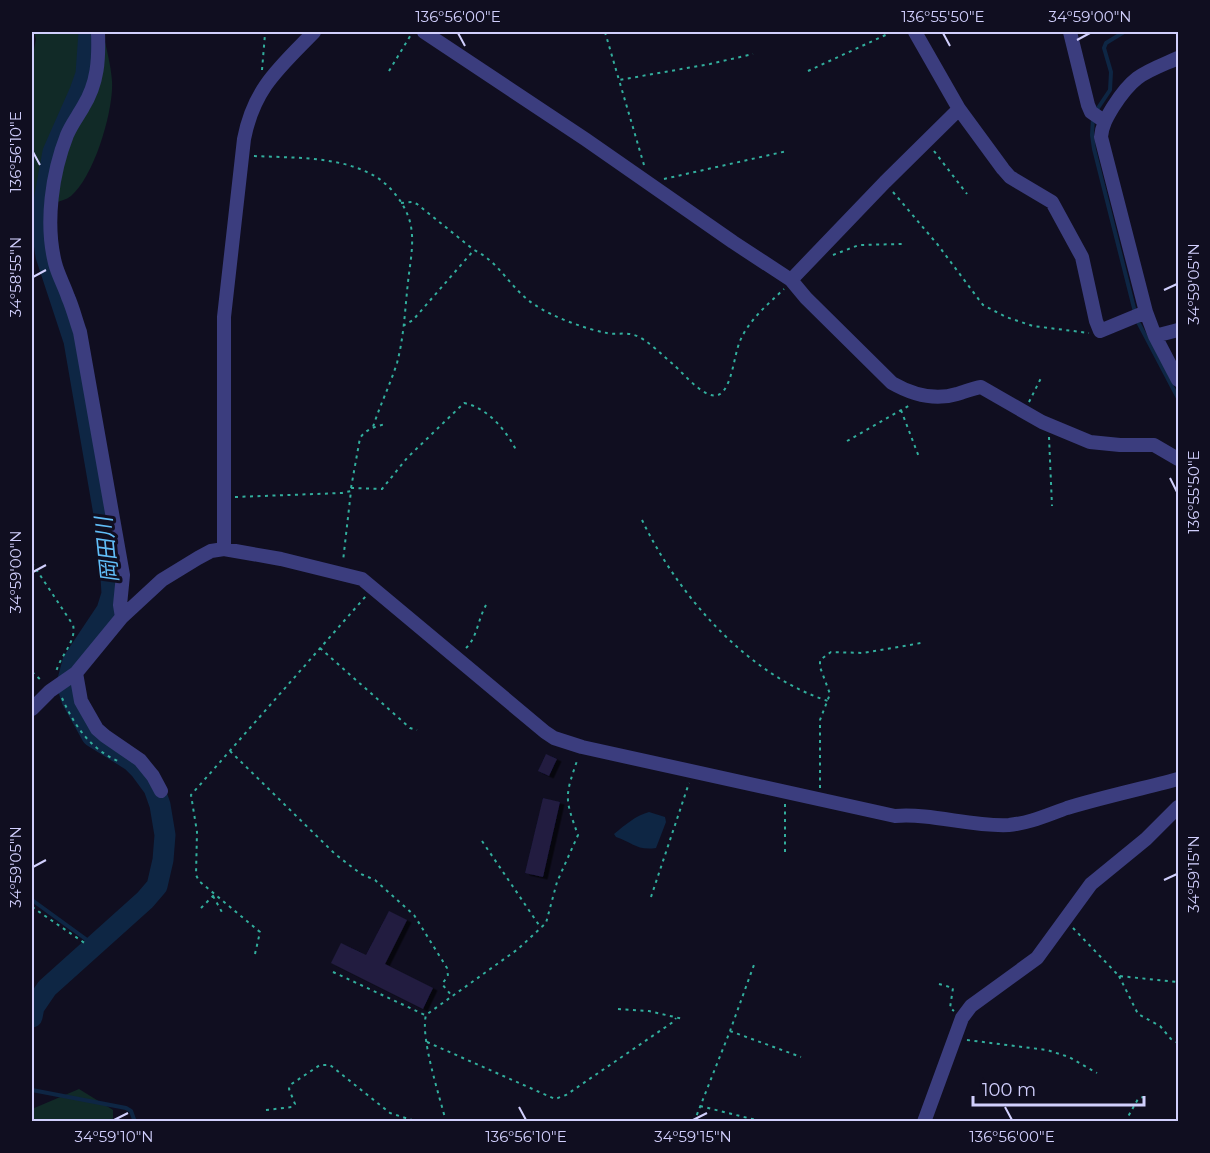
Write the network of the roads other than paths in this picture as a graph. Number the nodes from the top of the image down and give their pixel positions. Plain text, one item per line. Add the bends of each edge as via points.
1 (98, 32) edge
2 (314, 32) edge
3 (424, 32) edge
4 (915, 32) edge
5 (1070, 32) edge
6 (1179, 58) edge
7 (959, 110) junction
8 (1098, 117) junction
9 (792, 281) junction
10 (1139, 315) junction
11 (1179, 330) edge
12 (1155, 336) junction
13 (1179, 380) edge
14 (1179, 459) edge
15 (224, 549) junction
16 (122, 617) junction
17 (71, 677) junction
18 (32, 709) edge
19 (1179, 779) edge
20 (161, 791) dead end
21 (1179, 807) edge
22 (924, 1122) edge

1 - 16 street via 96,78 68,132 58,164 52,244 59,276 80,332 123,575
2 - 15 street via 267,81 248,119 224,317
3 - 9 street
4 - 7 street
5 - 8 street
6 - 8 street via 1135,78
7 - 9 street
7 - 10 street via 1006,173 1052,202 1082,257 1100,331
8 - 10 street
9 - 14 street via 892,383 934,398 981,387 1052,427 1097,443 1154,445
10 - 12 street
11 - 12 street
12 - 13 street
15 - 16 street via 211,551 178,568
15 - 19 street via 362,579 554,738 582,747 895,816 973,825 1036,820 1066,808
16 - 17 street
17 - 18 street
17 - 20 street via 97,729 140,760
21 - 22 street via 1091,884 1037,958 971,1006 963,1017

